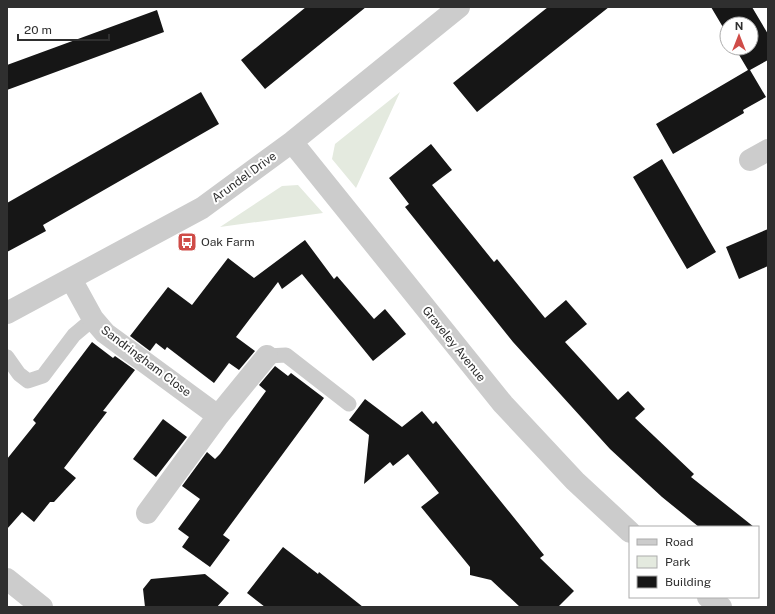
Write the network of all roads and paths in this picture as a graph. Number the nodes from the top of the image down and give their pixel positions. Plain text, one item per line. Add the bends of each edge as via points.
1 (459, 7) edge
2 (292, 142) junction
3 (70, 279) junction
4 (7, 313) edge
5 (93, 319) junction
6 (267, 356) joint
7 (7, 357) edge
8 (349, 404) dead end
9 (218, 416) junction
10 (146, 513) dead end
11 (629, 531) edge
12 (7, 579) edge
13 (709, 598) edge
14 (42, 607) edge
15 (720, 607) edge

1 - 2 street, Arundel Drive
2 - 3 street, Arundel Drive via 202,208
2 - 11 street, Graveley Avenue via 503,404 575,481
3 - 4 street, Arundel Drive
3 - 5 street, Sandringham Close
5 - 7 lane via 74,335 43,376 28,381 19,374
5 - 9 street, Sandringham Close via 105,333
6 - 8 lane via 286,355
6 - 9 street
9 - 10 street
12 - 14 street
13 - 15 street

